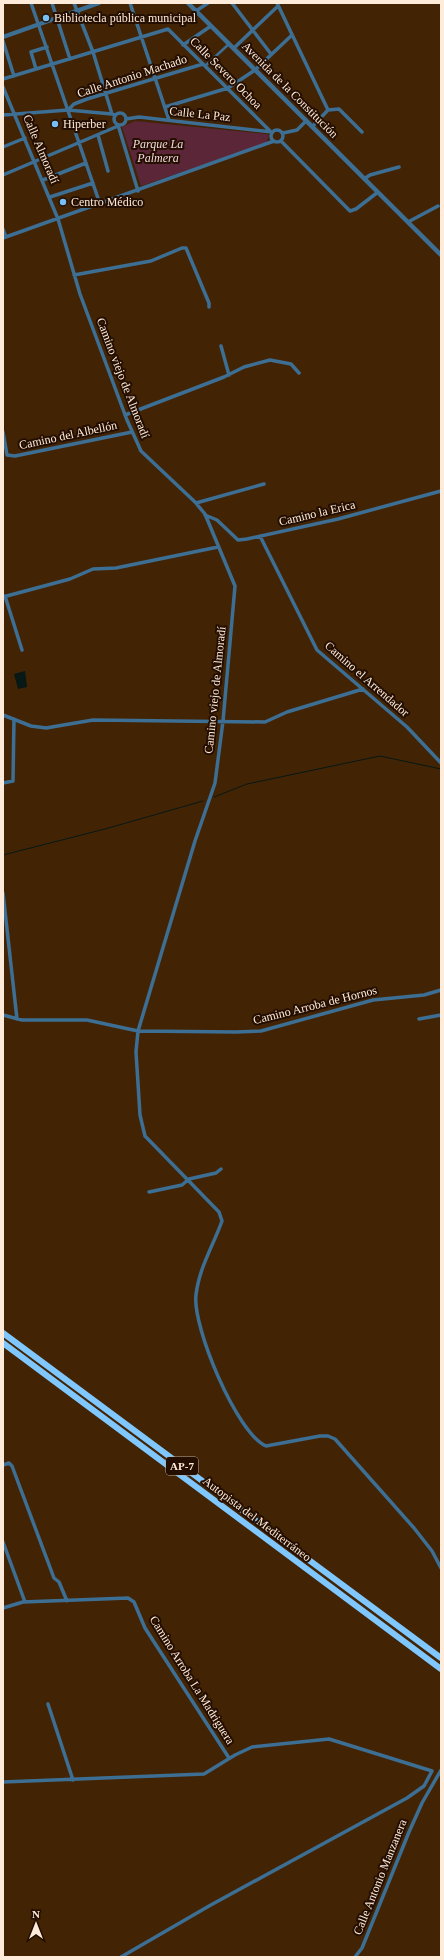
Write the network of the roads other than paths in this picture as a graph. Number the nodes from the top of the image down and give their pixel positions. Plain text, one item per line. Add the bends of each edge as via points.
1 (31, 3) edge
2 (52, 3) edge
3 (74, 3) edge
4 (99, 3) edge
5 (130, 3) edge
6 (188, 3) edge
7 (208, 3) edge
8 (232, 3) edge
9 (277, 5) edge
10 (77, 10) junction
11 (196, 11) junction
12 (57, 18) junction
13 (39, 24) junction
14 (211, 26) junction
15 (253, 30) junction
16 (292, 34) junction
17 (3, 37) edge
18 (142, 37) junction
19 (3, 41) edge
20 (229, 44) junction
21 (183, 45) junction
22 (47, 47) junction
23 (234, 48) junction
24 (93, 52) junction
25 (271, 54) junction
26 (70, 59) junction
27 (53, 64) junction
28 (204, 65) junction
29 (36, 69) junction
30 (255, 70) junction
31 (14, 76) junction
32 (155, 78) junction
33 (3, 79) edge
34 (3, 87) edge
35 (228, 88) junction
36 (107, 93) junction
37 (165, 107) junction
38 (68, 110) junction
39 (328, 110) junction
40 (15, 114) junction
41 (114, 114) junction
42 (3, 115) edge
43 (126, 118) junction
44 (169, 120) junction
45 (306, 121) junction
46 (118, 126) junction
47 (312, 127) junction
48 (271, 132) junction
49 (362, 132) dead end
50 (283, 133) junction
51 (98, 134) junction
52 (25, 138) junction
53 (274, 141) junction
54 (281, 141) junction
55 (79, 142) junction
56 (3, 147) edge
57 (35, 162) junction
58 (86, 163) junction
59 (399, 167) dead end
60 (108, 171) dead end
61 (3, 175) edge
62 (364, 179) junction
63 (43, 180) junction
64 (93, 183) junction
65 (138, 190) junction
66 (378, 192) junction
67 (50, 197) junction
68 (100, 204) junction
69 (438, 206) dead end
70 (58, 219) junction
71 (408, 222) junction
72 (3, 229) edge
73 (4, 237) edge
74 (441, 255) edge
75 (74, 275) junction
76 (209, 308) dead end
77 (221, 346) dead end
78 (299, 374) dead end
79 (229, 375) junction
80 (125, 415) junction
81 (3, 432) edge
82 (132, 432) junction
83 (264, 484) dead end
84 (441, 491) edge
85 (196, 503) junction
86 (205, 514) junction
87 (260, 536) junction
88 (218, 547) junction
89 (4, 596) edge
90 (22, 650) dead end
91 (363, 690) junction
92 (3, 715) edge
93 (14, 719) junction
94 (223, 721) junction
95 (441, 763) edge
96 (3, 783) edge
97 (3, 892) edge
98 (441, 990) edge
99 (3, 1015) edge
100 (441, 1015) edge
101 (17, 1019) junction
102 (419, 1019) dead end
103 (138, 1030) junction
104 (221, 1169) dead end
105 (188, 1180) junction
106 (149, 1192) dead end
107 (3, 1333) edge
108 (3, 1344) edge
109 (3, 1465) edge
110 (3, 1542) edge
111 (441, 1568) edge
112 (67, 1601) junction
113 (25, 1602) junction
114 (3, 1608) edge
115 (441, 1658) edge
116 (441, 1669) edge
117 (48, 1704) dead end
118 (229, 1758) junction
119 (432, 1771) junction
120 (441, 1772) edge
121 (73, 1780) junction
122 (3, 1782) edge
123 (121, 1957) edge
124 (355, 1957) edge

1 - 13 street
2 - 12 street
3 - 10 street
4 - 10 street
5 - 18 street
6 - 11 street, Avenida de la Constitución
7 - 11 street
8 - 15 street
9 - 15 street
9 - 16 street
10 - 12 street
10 - 24 street
11 - 14 street, Avenida de la Constitución
12 - 13 street
12 - 26 street
13 - 17 street
13 - 22 street
14 - 20 street, Avenida de la Constitución
14 - 21 street
15 - 23 street
15 - 25 street
16 - 25 street
16 - 39 street
18 - 21 street, Calle Severo Ochoa via 168,29
18 - 24 street
18 - 32 street
19 - 31 street
20 - 23 street, Avenida de la Constitución
20 - 28 street
21 - 28 street, Calle Severo Ochoa
22 - 27 street
22 - 29 street via 32,52
23 - 30 street, Avenida de la Constitución
24 - 26 street
24 - 36 street
25 - 30 street
26 - 27 street
27 - 29 street
27 - 38 street
28 - 32 street, Calle Antonio Machado
28 - 35 street, Calle Severo Ochoa
29 - 31 street
30 - 35 street
30 - 45 street, Avenida de la Constitución
31 - 33 street
32 - 36 street, Calle Antonio Machado
32 - 37 street
34 - 40 street, Calle Almoradí
35 - 37 street
35 - 48 street, Calle Severo Ochoa
36 - 38 street, Calle Antonio Machado via 74,104
36 - 41 street
37 - 44 street
38 - 40 street
38 - 41 street
38 - 55 street
39 - 47 street
39 - 49 street via 339,109
40 - 42 street
40 - 52 street, Calle Almoradí
41 - 43 street via 122,114
41 - 46 street via 114,121
43 - 44 street, Calle La Paz
43 - 46 street via 123,124
44 - 48 street, Calle La Paz
45 - 47 street, Avenida de la Constitución
45 - 50 street via 297,130
46 - 51 street
46 - 65 street
47 - 62 street, Avenida de la Constitución
48 - 50 street via 278,130
48 - 53 street
50 - 54 street via 284,138
51 - 55 street
51 - 60 street
52 - 56 street
52 - 57 street, Calle Almoradí
53 - 54 street
53 - 65 street
54 - 66 street via 350,211
55 - 57 street
55 - 58 street
57 - 61 street
57 - 63 street, Calle Almoradí
58 - 63 street
58 - 64 street
59 - 62 street
62 - 66 street, Avenida de la Constitución
63 - 67 street, Calle Almoradí
64 - 67 street
64 - 68 street
65 - 68 street
66 - 71 street, Avenida de la Constitución
67 - 70 street, Calle Almoradí
68 - 70 street
69 - 71 street
70 - 73 street
70 - 75 street, Camino viejo de Almoradí
71 - 74 street, Avenida de la Constitución
72 - 73 street
75 - 76 street via 151,261 186,248 210,303
75 - 80 street, Camino viejo de Almoradí
77 - 79 street
78 - 79 street via 291,364 270,360 244,367
79 - 80 street
80 - 82 street, Camino viejo de Almoradí
81 - 82 street, Camino del Albellón via 7,455 15,456
82 - 85 street, Camino viejo de Almoradí via 142,451
83 - 85 street
84 - 87 street, Camino la Erica via 338,519
85 - 86 street, Camino viejo de Almoradí
86 - 87 street, Camino la Erica via 217,520 238,540
86 - 88 street, Camino viejo de Almoradí
87 - 91 street, Camino el Arrendador via 316,650
88 - 89 street via 116,568 93,570 70,579
88 - 94 street, Camino viejo de Almoradí via 235,586
89 - 90 street
91 - 94 street via 287,712 265,722
91 - 95 street, Camino el Arrendador via 407,727
92 - 93 street
93 - 94 street via 31,726 46,728 93,720
93 - 96 street via 14,781
94 - 103 street, Camino viejo de Almoradí via 215,783
97 - 101 street
98 - 103 street, Camino Arroba de Hornos via 424,995 374,1000 261,1030
99 - 101 street, Camino Arroba de Hornos
100 - 102 street
101 - 103 street, Camino Arroba de Hornos via 87,1020
103 - 105 street, Camino viejo de Almoradí via 136,1052 140,1115 145,1136
104 - 105 street via 216,1173
105 - 106 street via 182,1185
105 - 111 street, Camino viejo de Almoradí via 219,1212 222,1221 203,1266 195,1300 210,1352 231,1405 255,1439 266,1446 320,1436 335,1439 414,1528 432,1551
107 - 115 highway, Autopista del Mediterráneo / AP-7
108 - 116 highway, Autopista del Mediterráneo / AP-7
109 - 112 street via 9,1463 12,1466 54,1578 60,1582
110 - 113 street
112 - 113 street, Camino Arroba La Madriguera
112 - 118 street, Camino Arroba La Madriguera via 128,1598 134,1602 145,1628
113 - 114 street, Camino Arroba La Madriguera
117 - 121 street
118 - 119 street via 252,1747 329,1739
118 - 121 street via 204,1774
119 - 120 street
119 - 123 street via 424,1786 406,1798
120 - 124 street, Calle Antonio Manzanera via 422,1803 362,1948
121 - 122 street

